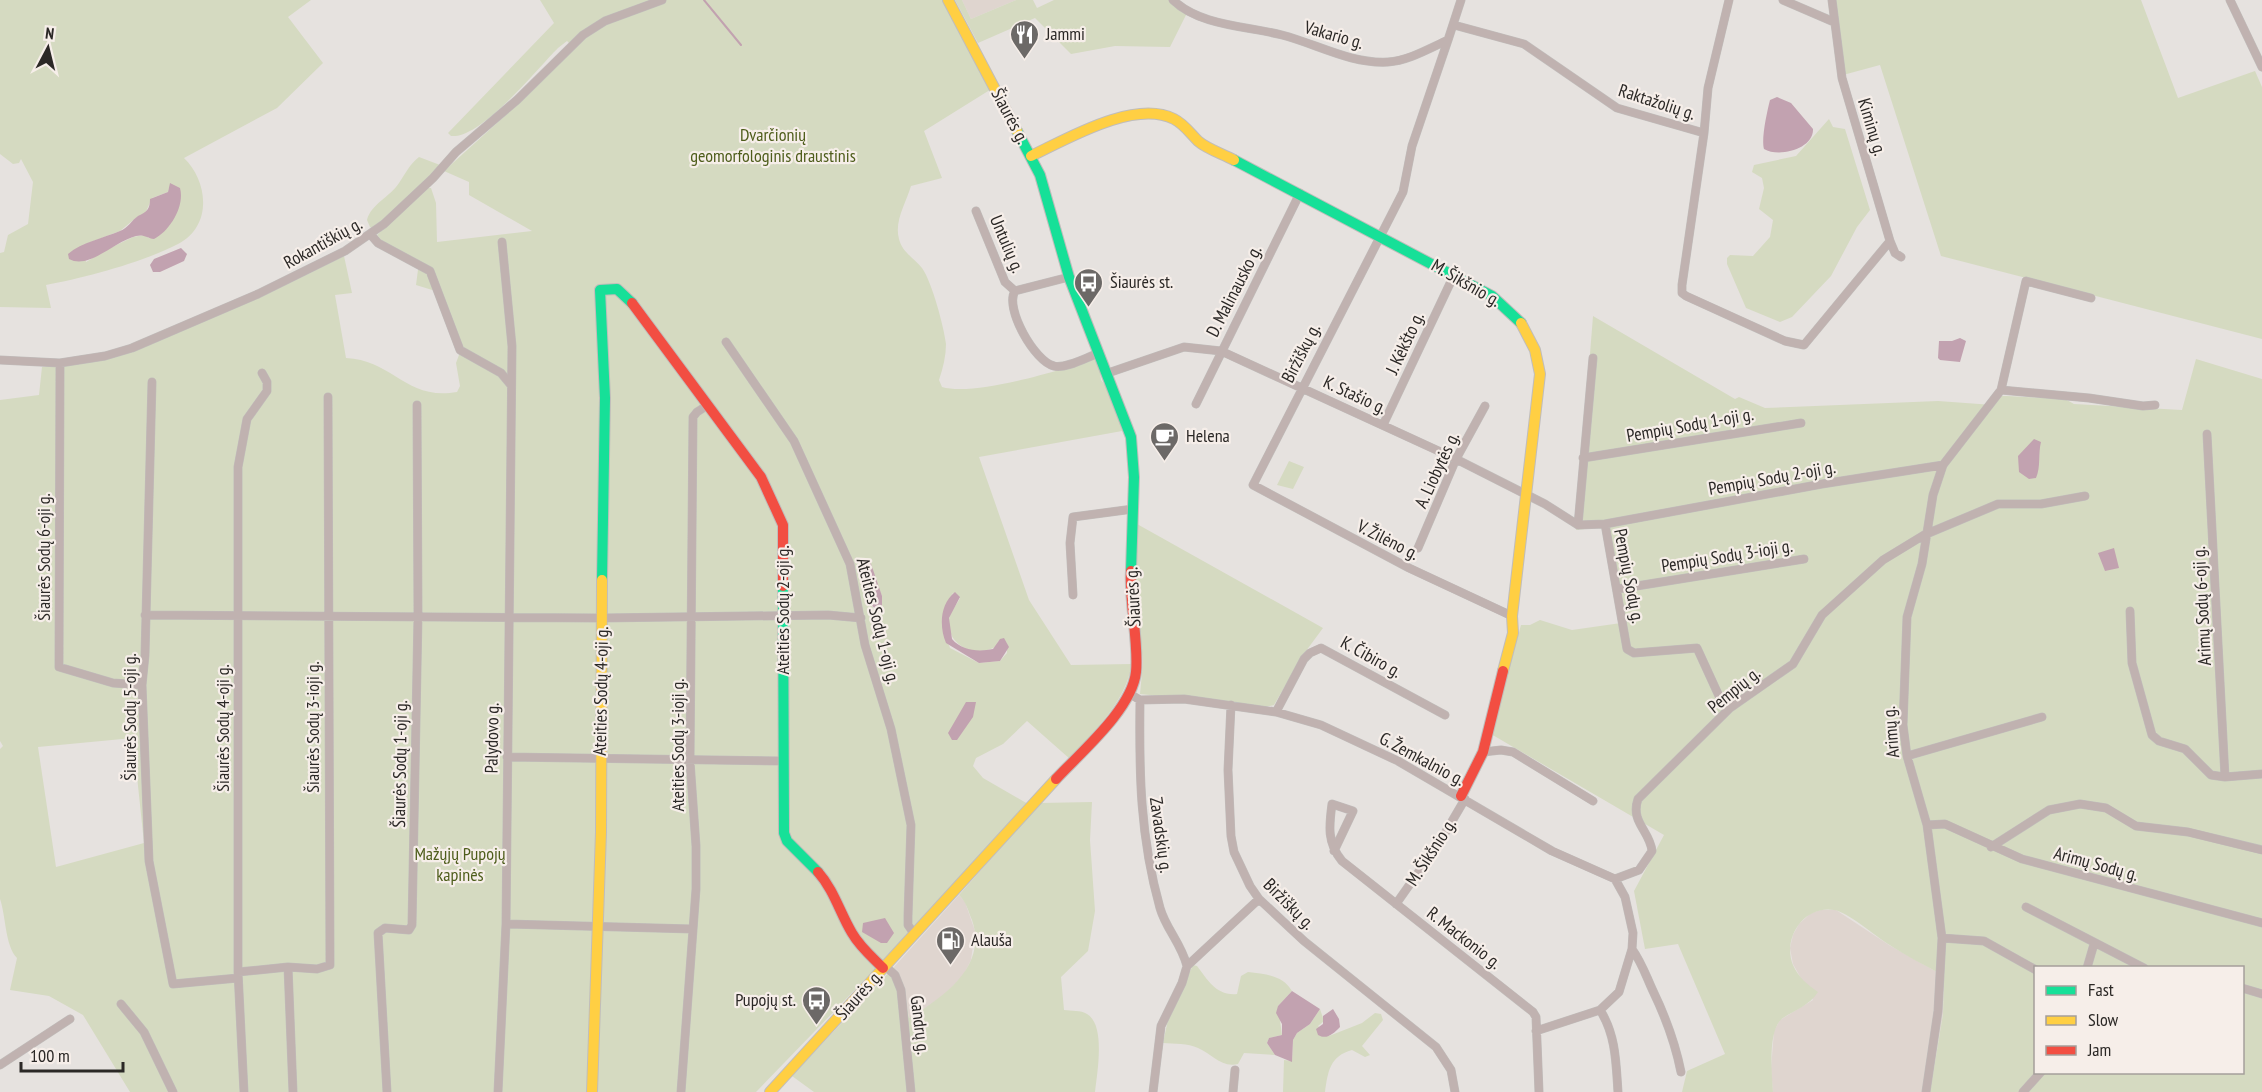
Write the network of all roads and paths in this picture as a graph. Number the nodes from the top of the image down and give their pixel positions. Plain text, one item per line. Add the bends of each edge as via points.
1 (662, 0) edge
2 (948, 0) edge
3 (1173, 0) edge
4 (1461, 0) edge
5 (1729, 0) edge
6 (1783, 0) edge
7 (1832, 0) edge
8 (2230, 0) edge
9 (1834, 22) junction
10 (1454, 25) junction
11 (1448, 40) junction
12 (2262, 67) edge
13 (1704, 133) junction
14 (1031, 156) junction
15 (1300, 193) junction
16 (976, 211) dead end
17 (371, 234) junction
18 (1378, 235) junction
19 (1890, 241) junction
20 (502, 242) dead end
21 (1901, 257) dead end
22 (1454, 275) junction
23 (1069, 277) junction
24 (600, 290) joint
25 (1015, 291) junction
26 (2091, 298) dead end
27 (726, 342) dead end
28 (1221, 351) junction
29 (1099, 353) junction
30 (1593, 358) dead end
31 (0, 360) edge
32 (60, 363) junction
33 (262, 373) dead end
34 (1108, 373) junction
35 (152, 382) dead end
36 (511, 385) junction
37 (1301, 386) junction
38 (2001, 390) junction
39 (328, 397) dead end
40 (1197, 404) dead end
41 (417, 405) dead end
42 (708, 405) junction
43 (2155, 405) dead end
44 (1485, 406) dead end
45 (1802, 423) dead end
46 (1383, 425) junction
47 (2207, 434) dead end
48 (1583, 458) junction
49 (1456, 459) junction
50 (1943, 465) junction
51 (1253, 485) joint
52 (1527, 495) junction
53 (2085, 496) dead end
54 (1133, 509) junction
55 (1605, 524) junction
56 (1578, 525) junction
57 (1924, 535) junction
58 (1418, 548) dead end
59 (1804, 559) dead end
60 (1618, 589) junction
61 (1073, 595) dead end
62 (2130, 611) dead end
63 (237, 613) junction
64 (145, 615) junction
65 (327, 615) junction
66 (418, 616) junction
67 (783, 616) junction
68 (1512, 616) junction
69 (509, 617) junction
70 (602, 618) junction
71 (694, 618) junction
72 (861, 618) junction
73 (142, 685) junction
74 (1130, 694) junction
75 (1140, 700) junction
76 (1231, 705) junction
77 (1730, 708) junction
78 (1276, 712) junction
79 (1445, 715) dead end
80 (2042, 717) dead end
81 (1483, 752) junction
82 (1907, 756) junction
83 (507, 757) junction
84 (600, 759) junction
85 (690, 761) junction
86 (782, 761) junction
87 (2262, 774) edge
88 (2225, 777) junction
89 (1463, 798) junction
90 (1593, 801) dead end
91 (1927, 825) junction
92 (1991, 847) junction
93 (2262, 850) edge
94 (1335, 852) junction
95 (1615, 879) junction
96 (1259, 899) junction
97 (1396, 904) junction
98 (2026, 907) dead end
99 (2262, 923) edge
100 (506, 924) junction
101 (600, 926) junction
102 (692, 929) junction
103 (915, 934) junction
104 (1942, 938) junction
105 (2094, 944) junction
106 (1632, 949) junction
107 (1186, 966) junction
108 (2088, 966) edge
109 (2140, 966) edge
110 (884, 967) junction
111 (288, 968) junction
112 (2034, 969) edge
113 (238, 975) junction
114 (2244, 989) edge
115 (2262, 994) edge
116 (121, 1004) dead end
117 (1600, 1010) junction
118 (70, 1019) dead end
119 (1536, 1031) junction
120 (0, 1065) edge
121 (1235, 1070) dead end
122 (1681, 1072) dead end
123 (2039, 1074) edge
124 (173, 1092) edge
125 (244, 1092) edge
126 (293, 1092) edge
127 (387, 1092) edge
128 (498, 1092) edge
129 (592, 1092) edge
130 (681, 1092) edge
131 (770, 1092) edge
132 (911, 1092) edge
133 (1153, 1092) edge
134 (1233, 1092) edge
135 (1455, 1092) edge
136 (1539, 1092) edge
137 (1618, 1092) edge
138 (1926, 1092) edge
139 (2023, 1092) edge

1 - 17 street, Rokantiškių g. via 605,21 583,35
2 - 14 street, Šiaurės g.
3 - 11 street, Vakario g. via 1203,17 1283,35 1359,59 1396,61
4 - 10 street
5 - 13 street via 1708,88
6 - 9 street
7 - 9 street, Kiminų g.
8 - 12 street
9 - 19 street, Kiminų g. via 1842,78
10 - 11 street
10 - 13 street, Raktažolių g. via 1524,44 1617,108
11 - 18 street, Biržiškų g. via 1412,146 1405,184
13 - 19 street, Raktažolių g. via 1682,293 1785,341 1804,345
14 - 15 street, M. Šikšnio g. via 1112,120 1151,115 1170,118 1199,142
14 - 23 street, Šiaurės g.
15 - 18 street, M. Šikšnio g.
15 - 28 street, D. Malinausko g.
16 - 25 street, Untulių g. via 1005,282
17 - 32 street, Rokantiškių g. via 285,282 132,348
17 - 36 street via 378,243 430,271 460,350 492,367
18 - 22 street, M. Šikšnio g.
18 - 37 street, Biržiškų g.
19 - 21 street, Kiminų g.
20 - 36 street, Palydovo g. via 512,346
22 - 46 street, J. Kėkšto g.
22 - 52 street, M. Šikšnio g. via 1512,311 1528,331 1537,353 1539,391
23 - 25 street
23 - 29 street, Šiaurės g.
24 - 42 street, Ateities Sodų 2-oji g. via 617,289 626,295
24 - 70 street, Ateities Sodų 4-oji g. via 605,398
25 - 29 street, Untulių g. via 1012,304 1020,327 1047,364 1059,367
26 - 38 street, Arimų g. via 2026,281
27 - 72 street, Ateities Sodų 1-oji g. via 799,451 850,564
28 - 34 street, K. Stašio g. via 1184,347
28 - 37 street, K. Stašio g.
28 - 40 street, D. Malinausko g.
29 - 34 street, Šiaurės g.
30 - 48 street
31 - 32 street, Rokantiškių g.
32 - 73 street, Šiaurės Sodų 6-oji g. via 59,667 113,682
33 - 63 street, Šiaurės Sodų 4-oji g. via 267,391 247,419 240,451
34 - 54 street, Šiaurės g. via 1131,437
35 - 64 street, Šiaurės Sodų 5-oji g.
36 - 69 street, Palydovo g.
37 - 46 street, K. Stašio g.
37 - 51 street, Biržiškų g.
38 - 43 street
38 - 50 street, Arimų g.
39 - 65 street, Šiaurės Sodų 3-ioji g.
41 - 66 street, Šiaurės Sodų 1-oji g.
42 - 67 street, Ateities Sodų 2-oji g. via 761,477 779,512 783,525
42 - 71 street, Ateities Sodų 3-ioji g. via 693,417
44 - 49 street, A. Liobytės g.
45 - 48 street, Pempių Sodų 1-oji g.
46 - 49 street, K. Stašio g.
47 - 88 street, Arimų Sodų 6-oji g.
48 - 56 street
49 - 52 street, K. Stašio g.
49 - 58 street, A. Liobytės g.
50 - 55 street, Pempių Sodų 2-oji g.
50 - 57 street, Arimų g.
51 - 68 street, V. Žilėno g. via 1409,568
52 - 56 street, K. Stašio g.
52 - 68 street, M. Šikšnio g.
53 - 57 street, Pempių g. via 2041,504 1998,504
54 - 61 street via 1073,517
54 - 74 street, Šiaurės g. via 1130,586 1137,663
55 - 56 street, Pempių Sodų g.
55 - 60 street, Pempių Sodų g.
57 - 77 street, Pempių g. via 1883,561 1827,609 1793,664
57 - 82 street, Arimų g. via 1905,650 1903,725
59 - 60 street, Pempių Sodų 3-ioji g.
60 - 77 street, Pempių Sodų g. via 1628,651 1697,648 1719,696
62 - 88 street via 2132,663 2152,735 2185,749 2211,775
63 - 64 street
63 - 65 street
63 - 113 street, Šiaurės Sodų 4-oji g.
64 - 73 street, Šiaurės Sodų 5-oji g.
65 - 66 street
65 - 111 street, Šiaurės Sodų 3-ioji g. via 330,965 317,969
66 - 69 street
66 - 127 street, Šiaurės Sodų 1-oji g. via 412,926 409,930 381,929 377,937
67 - 71 street
67 - 72 street
67 - 86 street, Ateities Sodų 2-oji g.
68 - 81 street, M. Šikšnio g. via 1511,647
69 - 70 street
69 - 83 street, Palydovo g.
70 - 71 street
70 - 84 street, Ateities Sodų 4-oji g.
71 - 85 street, Ateities Sodų 3-ioji g.
72 - 103 street, Ateities Sodų 1-oji g. via 865,645 891,729 911,825 908,926
73 - 113 street, Šiaurės Sodų 5-oji g. via 149,861 173,984
74 - 75 street
74 - 103 street, Šiaurės g.
75 - 76 street, G. Žemkalnio g. via 1184,699
75 - 107 street, Zavadskių g. via 1139,780 1144,838 1161,911 1179,942
76 - 78 street, G. Žemkalnio g.
76 - 96 street, Biržiškų g. via 1231,836 1243,874
77 - 95 street, Pempių g. via 1638,799 1635,815 1652,851 1639,870
78 - 79 street, K. Čibiro g. via 1304,659 1321,648
78 - 89 street, G. Žemkalnio g. via 1357,741
80 - 82 street
81 - 89 street, M. Šikšnio g.
81 - 90 street via 1513,752
82 - 91 street, Arimų g.
83 - 84 street
83 - 100 street, Palydovo g.
84 - 85 street
84 - 101 street, Ateities Sodų 4-oji g.
85 - 86 street
85 - 102 street, Ateities Sodų 3-ioji g. via 696,846
86 - 110 street, Ateities Sodų 2-oji g. via 785,838 827,882 852,933
87 - 88 street
89 - 95 street, G. Žemkalnio g. via 1552,851
89 - 97 street, M. Šikšnio g. via 1441,840
91 - 92 street, Arimų Sodų g. via 1945,824
91 - 104 street, Arimų g.
92 - 93 street via 2049,810 2080,804 2106,808 2136,826 2188,832
92 - 99 street, Arimų Sodų g. via 2022,859
94 - 94 street via 1353,811 1332,804 1329,824
94 - 97 street, R. Mackonio g.
95 - 106 street via 1631,915
96 - 107 street
96 - 135 street, Biržiškų g. via 1436,1047 1447,1062
97 - 119 street, R. Mackonio g. via 1533,1012
98 - 105 street
100 - 101 street
100 - 128 street, Palydovo g.
101 - 102 street
101 - 129 street, Ateities Sodų 4-oji g.
102 - 130 street, Ateities Sodų 3-ioji g.
103 - 110 street, Šiaurės g.
104 - 112 street via 1984,942
104 - 138 street, Arimų g. via 1938,1011
105 - 108 street
105 - 109 street
106 - 117 street via 1619,992
106 - 122 street via 1662,1007
107 - 133 street via 1161,1026
110 - 131 street, Šiaurės g.
110 - 132 street, Gandrų g. via 895,975 901,990
111 - 113 street, Šiaurės Sodų 3-ioji g.
111 - 126 street
113 - 125 street, Šiaurės Sodų 4-oji g.
114 - 115 street
116 - 124 street via 144,1032
117 - 119 street
117 - 137 street via 1615,1046
118 - 120 street
119 - 136 street
121 - 134 street
123 - 139 street

